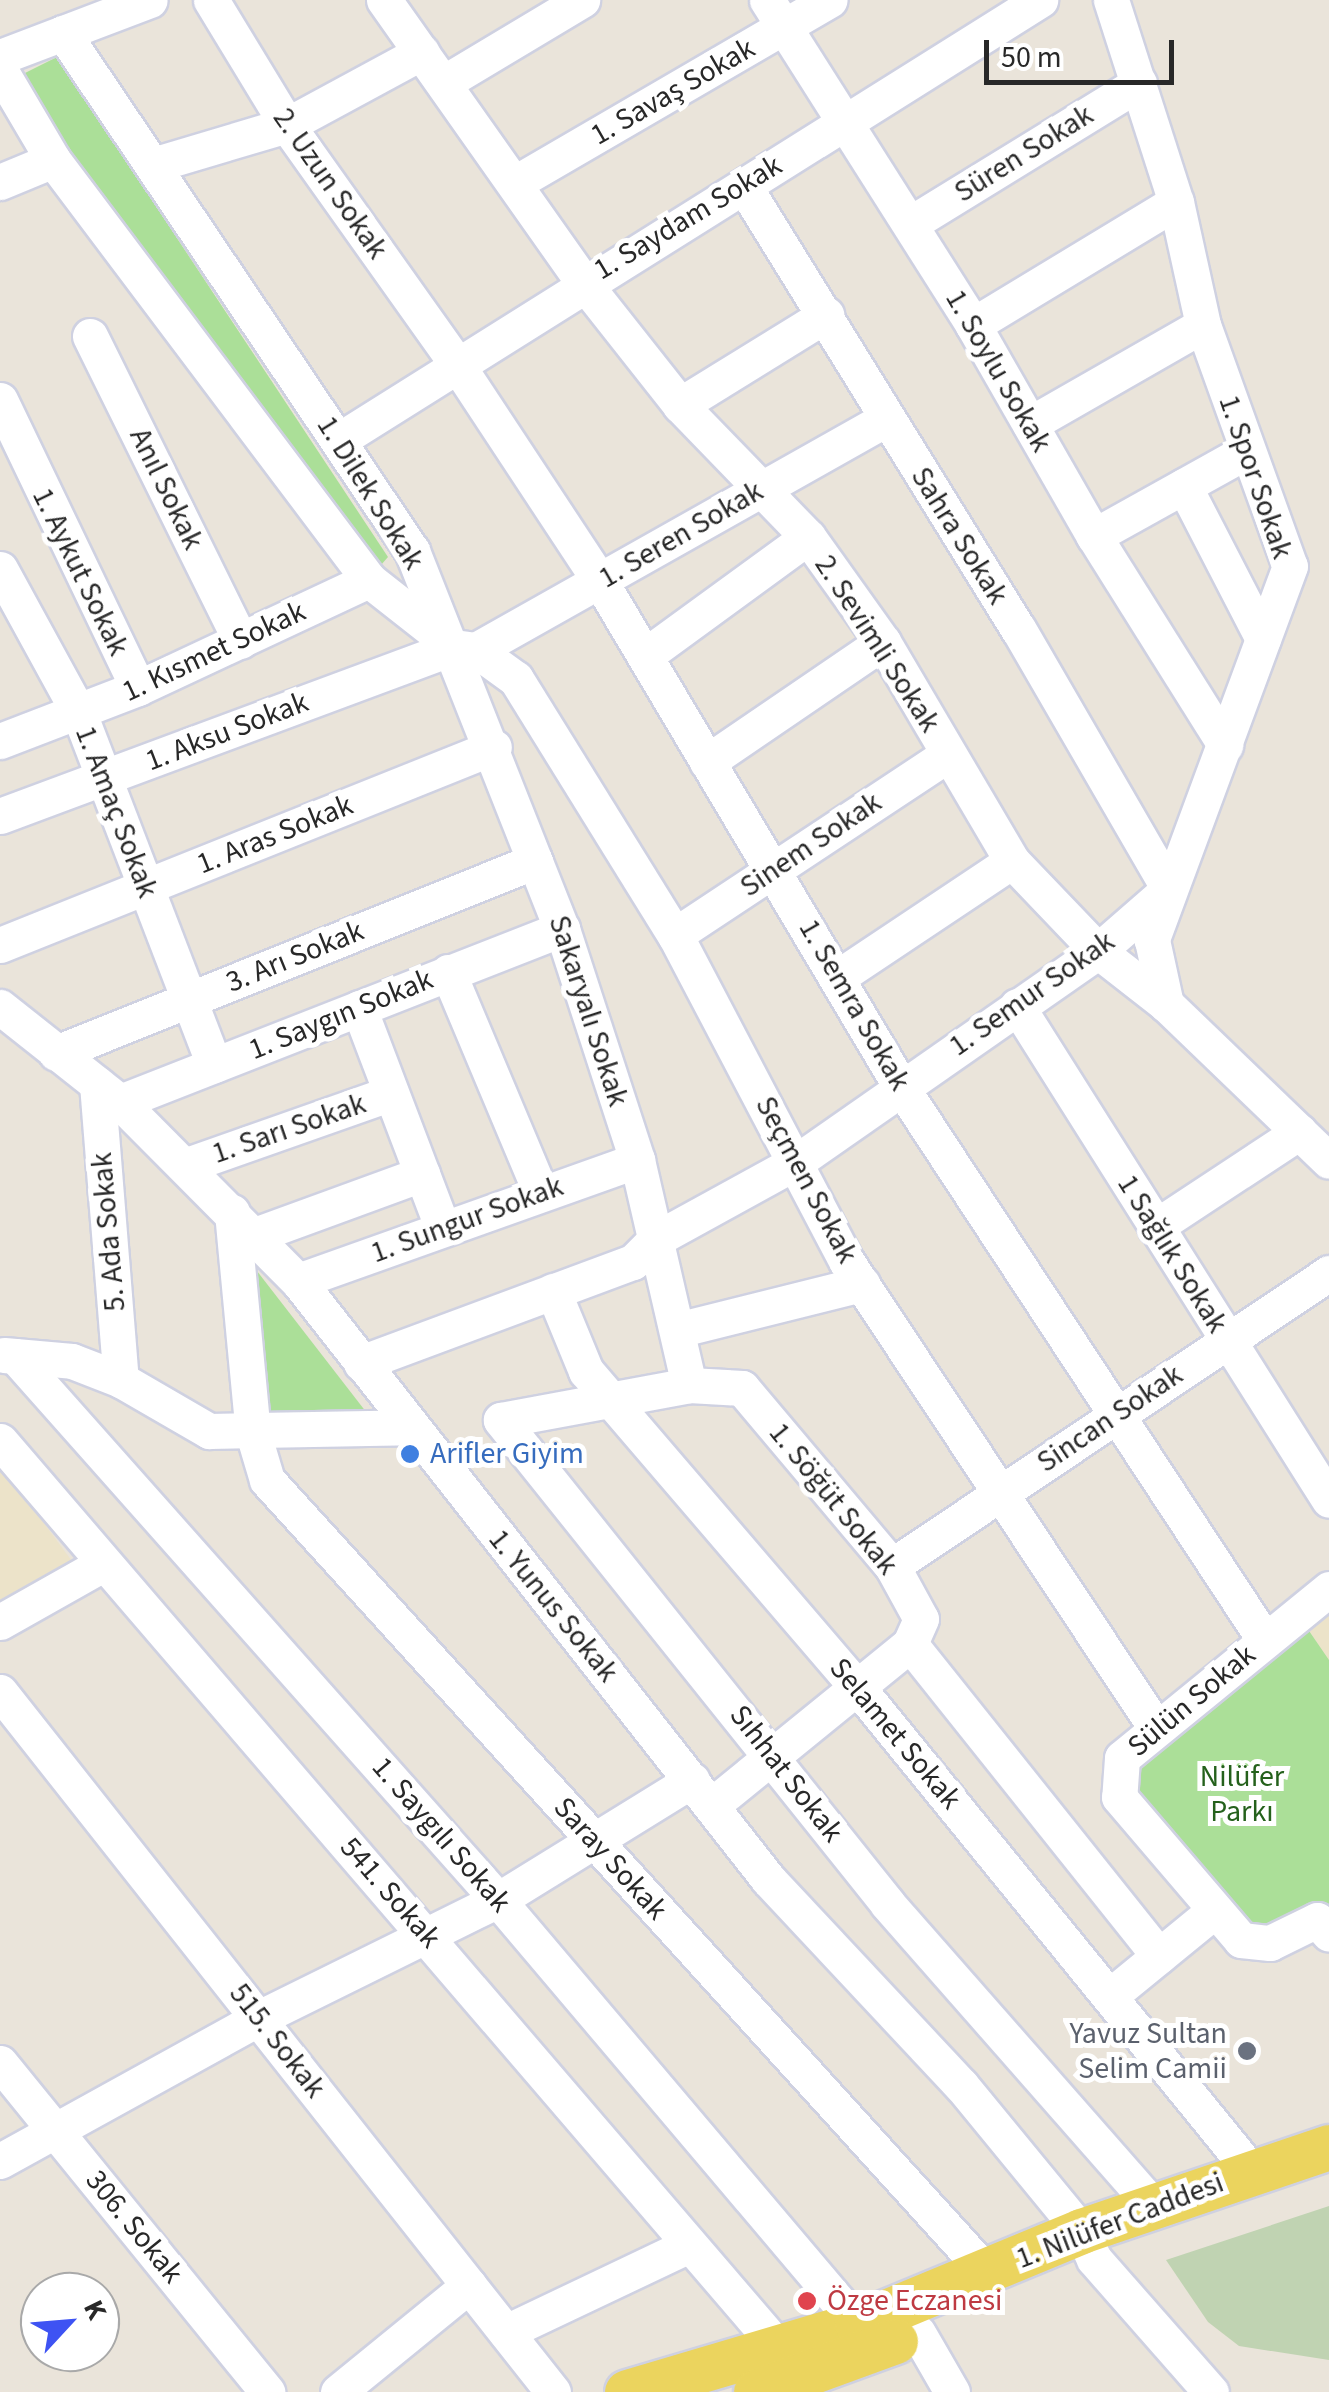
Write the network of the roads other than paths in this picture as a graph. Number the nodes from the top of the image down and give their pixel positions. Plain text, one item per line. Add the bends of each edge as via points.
1 (211, 0) edge
2 (384, 0) edge
3 (582, 0) edge
4 (830, 0) edge
5 (1040, 0) edge
6 (1111, 0) edge
7 (133, 3) edge
8 (777, 13) edge
9 (63, 32) junction
10 (422, 52) junction
11 (0, 57) edge
12 (0, 70) edge
13 (445, 82) junction
14 (1138, 83) junction
15 (846, 122) junction
16 (287, 125) junction
17 (53, 160) junction
18 (156, 164) junction
19 (0, 182) edge
20 (515, 183) junction
21 (744, 186) junction
22 (1176, 202) junction
23 (910, 224) junction
24 (583, 282) junction
25 (826, 315) junction
26 (973, 325) junction
27 (1203, 326) junction
28 (90, 336) dead end
29 (456, 362) junction
30 (0, 400) edge
31 (680, 405) junction
32 (886, 419) junction
33 (1030, 424) junction
34 (339, 440) junction
35 (1245, 452) junction
36 (1184, 486) junction
37 (762, 490) junction
38 (1094, 536) junction
39 (808, 538) junction
40 (0, 569) edge
41 (369, 580) junction
42 (600, 581) junction
43 (1263, 638) junction
44 (241, 642) junction
45 (883, 642) junction
46 (465, 648) junction
47 (646, 656) junction
48 (138, 688) junction
49 (79, 713) junction
50 (0, 741) edge
51 (1225, 745) junction
52 (494, 748) junction
53 (947, 755) junction
54 (708, 762) junction
55 (104, 779) junction
56 (0, 816) edge
57 (1012, 861) junction
58 (535, 862) junction
59 (774, 870) junction
60 (145, 887) junction
61 (1169, 889) junction
62 (562, 929) junction
63 (675, 935) junction
64 (0, 946) edge
65 (1098, 952) junction
66 (448, 972) junction
67 (838, 976) junction
68 (188, 1000) junction
69 (1166, 1004) junction
70 (1017, 1006) junction
71 (0, 1007) edge
72 (359, 1008) junction
73 (56, 1053) junction
74 (214, 1065) junction
75 (900, 1087) junction
76 (108, 1093) junction
77 (391, 1093) junction
78 (1299, 1132) junction
79 (637, 1160) junction
80 (796, 1162) junction
81 (1329, 1162) edge
82 (187, 1165) junction
83 (422, 1174) junction
84 (541, 1193) junction
85 (244, 1224) junction
86 (1155, 1227) junction
87 (443, 1229) junction
88 (656, 1239) junction
89 (1329, 1273) edge
90 (298, 1281) junction
91 (862, 1284) junction
92 (553, 1292) junction
93 (677, 1330) junction
94 (1227, 1341) junction
95 (7, 1355) edge
96 (361, 1363) junction
97 (121, 1380) junction
98 (689, 1385) junction
99 (610, 1396) junction
100 (1116, 1416) junction
101 (410, 1427) junction
102 (253, 1433) junction
103 (0, 1441) edge
104 (1001, 1493) junction
105 (1329, 1500) edge
106 (100, 1565) junction
107 (892, 1566) junction
108 (1329, 1590) edge
109 (0, 1622) edge
110 (1264, 1640) junction
111 (910, 1644) junction
112 (858, 1688) junction
113 (0, 1692) edge
114 (1156, 1728) junction
115 (773, 1756) junction
116 (702, 1792) junction
117 (596, 1844) junction
118 (498, 1900) junction
119 (1214, 1911) junction
120 (1329, 1934) edge
121 (429, 1936) junction
122 (1158, 1956) junction
123 (1110, 1996) junction
124 (260, 2018) junction
125 (0, 2062) edge
126 (55, 2129) junction
127 (1329, 2146) edge
128 (0, 2161) edge
129 (1251, 2171) junction
130 (1329, 2177) edge
131 (1153, 2206) junction
132 (689, 2245) junction
133 (1088, 2245) junction
134 (987, 2273) junction
135 (468, 2285) junction
136 (857, 2324) junction
137 (1156, 2327) junction
138 (506, 2332) junction
139 (918, 2333) junction
140 (778, 2347) junction
141 (267, 2392) edge
142 (338, 2392) edge
143 (553, 2392) edge
144 (627, 2392) edge
145 (756, 2392) edge
146 (952, 2392) edge
147 (1188, 2392) edge
148 (1211, 2392) edge

1 - 16 street, 2. Uzun Sokak
2 - 10 street, 2. Sevimli Sokak
3 - 13 street
4 - 8 street, 1. Savaş Sokak
5 - 15 street, 1. Saydam Sokak
6 - 14 street, 1. Spor Sokak
7 - 9 street
8 - 15 street, 1. Soylu Sokak
8 - 20 street, 1. Savaş Sokak
9 - 11 street
9 - 18 street, 1. Dilek Sokak
10 - 13 street, 2. Sevimli Sokak
10 - 16 street
12 - 17 street, 1. Dilek Sokak
13 - 20 street, 2. Sevimli Sokak
14 - 22 street, 1. Spor Sokak
14 - 23 street, Süren Sokak
15 - 21 street, 1. Saydam Sokak
15 - 23 street, 1. Soylu Sokak
16 - 18 street
16 - 29 street, 2. Uzun Sokak
17 - 19 street
17 - 41 street, 1. Dilek Sokak
18 - 34 street, 1. Dilek Sokak
20 - 24 street, 2. Sevimli Sokak
21 - 24 street, 1. Saydam Sokak
21 - 25 street, Sahra Sokak
22 - 26 street
22 - 27 street, 1. Spor Sokak
23 - 26 street, 1. Soylu Sokak
24 - 29 street, 1. Saydam Sokak
24 - 31 street, 2. Sevimli Sokak
25 - 31 street
25 - 32 street, Sahra Sokak
26 - 33 street, 1. Soylu Sokak
27 - 33 street
27 - 35 street, 1. Spor Sokak
28 - 44 street, Anıl Sokak
29 - 34 street, 1. Saydam Sokak
29 - 42 street, 1. Semra Sokak
30 - 48 street, 1. Aykut Sokak
31 - 37 street, 2. Sevimli Sokak
32 - 37 street, 1. Seren Sokak
32 - 61 street, Sahra Sokak
33 - 38 street, 1. Soylu Sokak
34 - 46 street, 1. Dilek Sokak
35 - 36 street
35 - 43 street, 1. Spor Sokak via 1290,566
36 - 38 street
36 - 43 street
37 - 39 street, 2. Sevimli Sokak
37 - 42 street, 1. Seren Sokak
38 - 51 street, 1. Soylu Sokak
39 - 45 street, 2. Sevimli Sokak
39 - 47 street
40 - 49 street, 1. Amaç Sokak
41 - 44 street, 1. Kısmet Sokak
41 - 46 street, 1. Dilek Sokak
42 - 46 street, 1. Seren Sokak
42 - 47 street, 1. Semra Sokak
43 - 51 street, 1. Spor Sokak
44 - 48 street, 1. Kısmet Sokak
45 - 53 street, 2. Sevimli Sokak
45 - 54 street
46 - 52 street, Sakaryalı Sokak
46 - 55 street, 1. Aksu Sokak
46 - 63 street, Seçmen Sokak via 516,679
47 - 54 street, 1. Semra Sokak
48 - 49 street, 1. Kısmet Sokak
49 - 50 street, 1. Kısmet Sokak
49 - 55 street, 1. Amaç Sokak
51 - 61 street, 1. Spor Sokak
52 - 58 street, Sakaryalı Sokak
52 - 60 street, 1. Aras Sokak
53 - 57 street, 2. Sevimli Sokak
53 - 59 street, Sinem Sokak
54 - 59 street, 1. Semra Sokak
55 - 56 street, 1. Aksu Sokak
55 - 60 street, 1. Amaç Sokak
57 - 65 street, 2. Sevimli Sokak
57 - 67 street
58 - 62 street, Sakaryalı Sokak
58 - 68 street, 3. Arı Sokak
59 - 63 street, Sinem Sokak
59 - 67 street, 1. Semra Sokak
60 - 64 street, 1. Aras Sokak
60 - 68 street, 1. Amaç Sokak
61 - 65 street, 1. Semur Sokak
61 - 69 street, 1. Spor Sokak via 1152,940
62 - 66 street, 1. Saygın Sokak
62 - 79 street, Sakaryalı Sokak
63 - 80 street, Seçmen Sokak
65 - 69 street, 2. Sevimli Sokak
65 - 70 street, 1. Semur Sokak
66 - 72 street, 1. Saygın Sokak
66 - 84 street
67 - 75 street, 1. Semra Sokak
68 - 73 street, 3. Arı Sokak
68 - 74 street, 1. Amaç Sokak
69 - 78 street, 2. Sevimli Sokak
70 - 75 street, 1. Semur Sokak
70 - 86 street, 1 Sağlık Sokak
71 - 73 street, 1. Yunus Sokak
72 - 74 street, 1. Saygın Sokak
72 - 77 street
73 - 76 street, 1. Yunus Sokak
74 - 76 street, 1. Saygın Sokak
75 - 80 street, 1. Semur Sokak
75 - 100 street, 1. Semra Sokak
76 - 82 street, 1. Yunus Sokak
76 - 97 street, 5. Ada Sokak
77 - 82 street, 1. Sarı Sokak
77 - 83 street
78 - 81 street, 2. Sevimli Sokak
78 - 86 street
79 - 84 street, 1. Sungur Sokak
79 - 88 street, Sakaryalı Sokak
80 - 88 street, 1. Semur Sokak
80 - 91 street, Seçmen Sokak
82 - 85 street, 1. Yunus Sokak
83 - 85 street
83 - 87 street
84 - 87 street, 1. Sungur Sokak
85 - 90 street, 1. Yunus Sokak
85 - 102 street, Saray Sokak
86 - 94 street, 1 Sağlık Sokak
87 - 90 street, 1. Sungur Sokak
88 - 92 street, 1. Semur Sokak via 633,1262
88 - 93 street, Sakaryalı Sokak
89 - 94 street, Sincan Sokak
90 - 96 street, 1. Yunus Sokak
91 - 93 street
91 - 104 street, Seçmen Sokak
92 - 96 street, 1. Semur Sokak
92 - 99 street, Selamet Sokak via 586,1371
93 - 98 street, Sakaryalı Sokak
94 - 100 street, Sincan Sokak
94 - 105 street, 1 Sağlık Sokak
95 - 97 street via 72,1361
95 - 118 street, 1. Saygılı Sokak
96 - 101 street, 1. Yunus Sokak
97 - 102 street via 208,1430
98 - 99 street, 1. Söğüt Sokak
98 - 107 street, 1. Söğüt Sokak via 742,1388
99 - 112 street, Selamet Sokak
99 - 115 street, Sıhhat Sokak via 500,1420
100 - 104 street, Sincan Sokak
100 - 110 street, 1. Semra Sokak
101 - 102 street
101 - 116 street, 1. Yunus Sokak
102 - 117 street, Saray Sokak via 267,1480
103 - 106 street, 541. Sokak
104 - 107 street, Sincan Sokak
104 - 114 street, Seçmen Sokak
106 - 109 street
106 - 121 street, 541. Sokak
107 - 111 street, 1. Söğüt Sokak via 921,1619
108 - 110 street, Sülün Sokak
110 - 114 street, Sülün Sokak
111 - 112 street
111 - 122 street
112 - 115 street
112 - 123 street, Selamet Sokak
113 - 124 street, 515. Sokak
114 - 119 street, Sülün Sokak via 1122,1758 1119,1797
115 - 116 street
115 - 131 street, Sıhhat Sokak via 888,1904
116 - 117 street
116 - 133 street, 1. Yunus Sokak via 768,1879 960,2085
117 - 118 street
117 - 134 street, Saray Sokak
118 - 121 street
118 - 136 street, 1. Saygılı Sokak
119 - 120 street, Sülün Sokak via 1242,1940 1270,1943 1317,1920
119 - 122 street
121 - 124 street
121 - 132 street, 541. Sokak
122 - 123 street
123 - 129 street, Selamet Sokak
124 - 126 street
124 - 135 street, 515. Sokak
125 - 126 street, 306. Sokak
126 - 128 street
126 - 141 street, 306. Sokak
127 - 129 main road, 1. Nilüfer Caddesi
129 - 131 main road, 1. Nilüfer Caddesi
130 - 133 main road, 1. Nilüfer Caddesi
131 - 133 main road, 1. Nilüfer Caddesi
132 - 138 street
132 - 140 street, 541. Sokak
133 - 134 main road, 1. Nilüfer Caddesi
133 - 137 street, 1. Yunus Sokak
133 - 139 main road, 1. Nilüfer Caddesi
134 - 136 main road, 1. Nilüfer Caddesi
135 - 138 street, 515. Sokak
135 - 142 street
136 - 140 main road, 1. Nilüfer Caddesi
137 - 147 street
137 - 148 street
138 - 143 street, 515. Sokak
139 - 145 main road, 1. Nilüfer Caddesi
139 - 146 street
140 - 144 main road, 1. Nilüfer Caddesi

